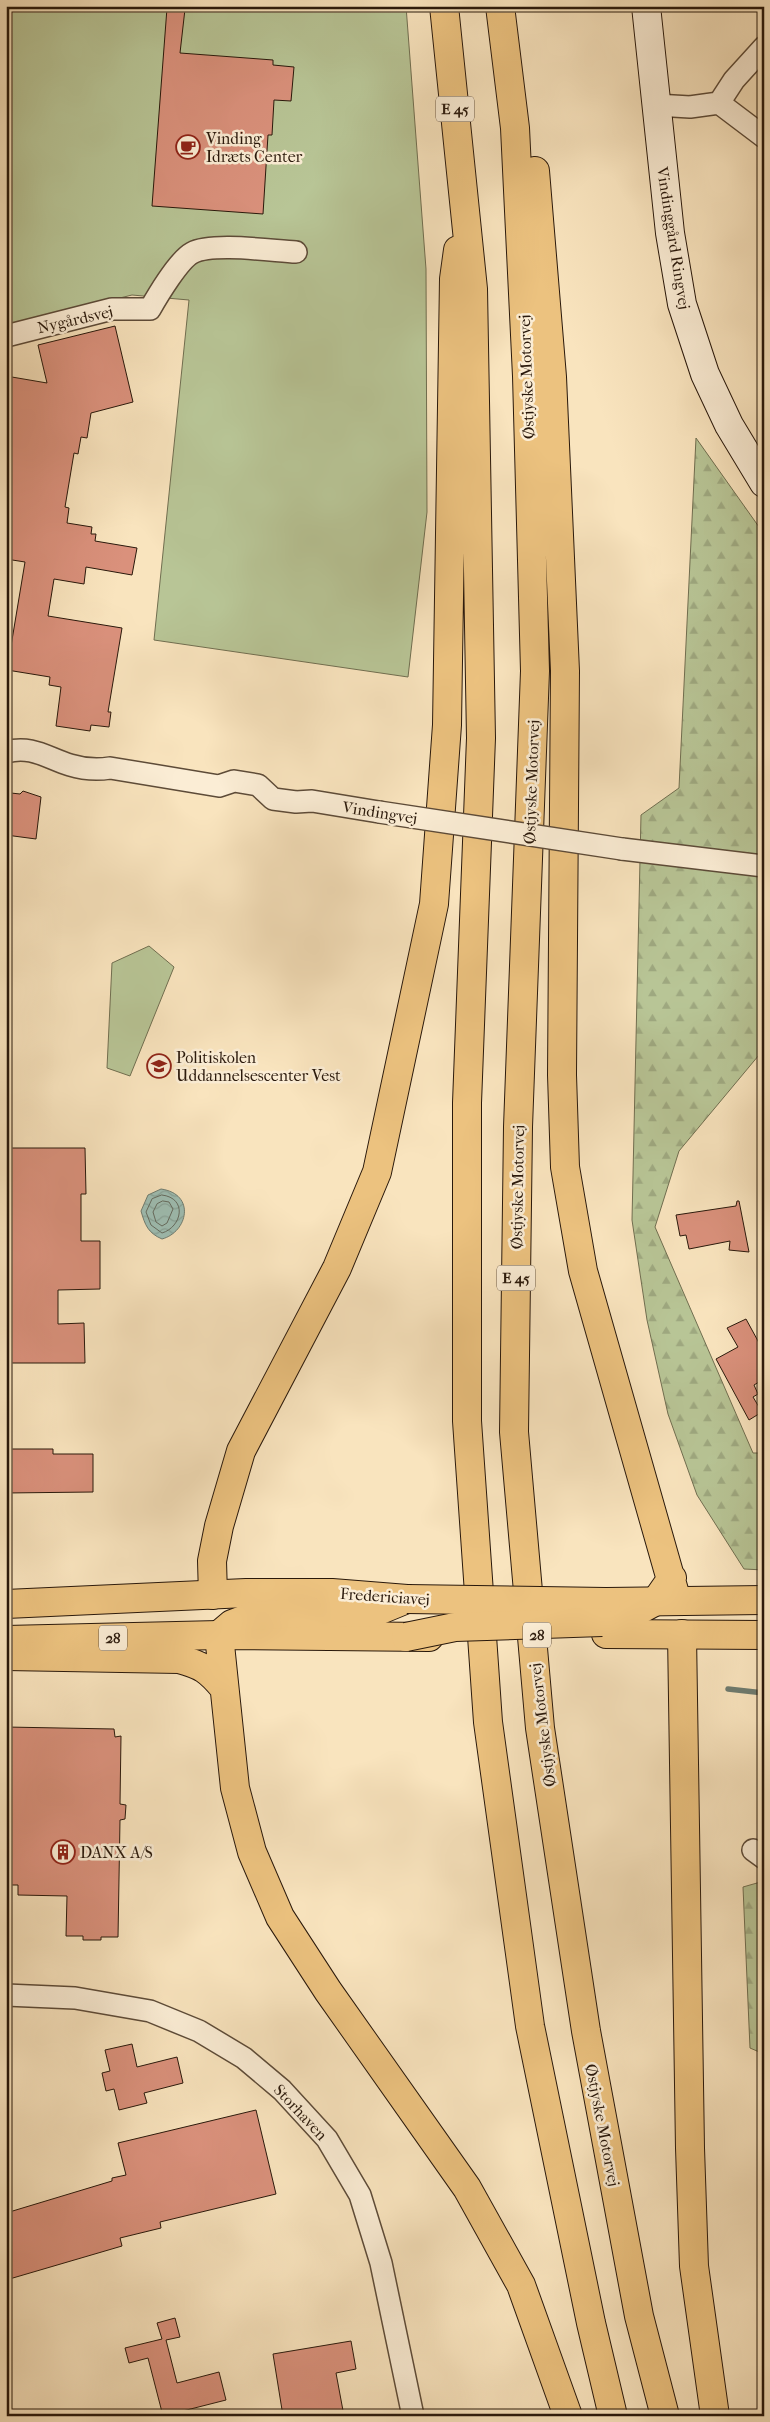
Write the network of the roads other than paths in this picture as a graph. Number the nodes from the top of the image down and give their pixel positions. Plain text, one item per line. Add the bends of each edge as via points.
1 (444, 6) edge
2 (500, 6) edge
3 (646, 6) edge
4 (764, 47) edge
5 (719, 103) junction
6 (656, 105) junction
7 (515, 128) junction
8 (764, 137) edge
9 (464, 212) junction
10 (296, 252) dead end
11 (6, 336) edge
12 (764, 483) edge
13 (6, 752) edge
14 (764, 866) edge
15 (213, 1594) junction
16 (668, 1594) junction
17 (407, 1599) junction
18 (764, 1600) edge
19 (6, 1604) edge
20 (605, 1620) junction
21 (682, 1634) junction
22 (219, 1635) junction
23 (764, 1635) edge
24 (6, 1640) edge
25 (6, 1656) edge
26 (224, 1688) junction
27 (6, 1995) edge
28 (413, 2416) edge
29 (568, 2416) edge
30 (613, 2416) edge
31 (665, 2416) edge
32 (715, 2416) edge

1 - 9 main road, E 45
2 - 7 main road, Østjyske Motorvej / E 45
3 - 6 street, Vindinggård Ringvej
4 - 5 street via 734,80
5 - 6 street
5 - 8 street
6 - 12 street, Vindinggård Ringvej via 670,233 682,304 709,383 728,425
7 - 16 main road via 534,155 553,387 565,671 562,1065 565,1167 584,1271
7 - 31 main road, Østjyske Motorvej / E 45 via 527,376 535,671 518,1127 514,1432 540,1728 584,2021 639,2316
9 - 15 main road via 454,279 447,724 434,904 377,1172 337,1268 241,1451 212,1561
9 - 30 main road, E 45 via 473,289 481,738 467,1104 468,1431 488,1722 530,2026
10 - 11 street, Nygårdsvej via 223,247 192,253 165,283 150,309 112,309
13 - 14 street, Vindingvej, bridge via 19,748 41,752 70,765 98,770 110,768 219,786 234,781 258,785 273,799 312,801 622,849
15 - 17 main road, Fredericiavej / 28 via 332,1593
15 - 19 main road, Fredericiavej / 28
15 - 22 main road
16 - 18 main road
16 - 20 main road via 619,1621
16 - 21 main road
17 - 20 main road, Fredericiavej / 28, bridge
17 - 22 main road via 374,1613 313,1612 253,1616 232,1624
20 - 21 main road, Fredericiavej / 28
20 - 22 main road, 28, bridge via 455,1627 406,1638
21 - 23 main road, Fredericiavej / 28
21 - 32 main road via 694,2266
22 - 24 main road, 28
22 - 26 main road
25 - 26 main road via 179,1659 198,1664 211,1672
26 - 29 main road via 235,1788 252,1852 280,1917 328,1991 467,2188 521,2285
27 - 28 street, Storhaven via 76,1998 150,2011 206,2036 244,2058 282,2090 327,2139 360,2195 381,2263

